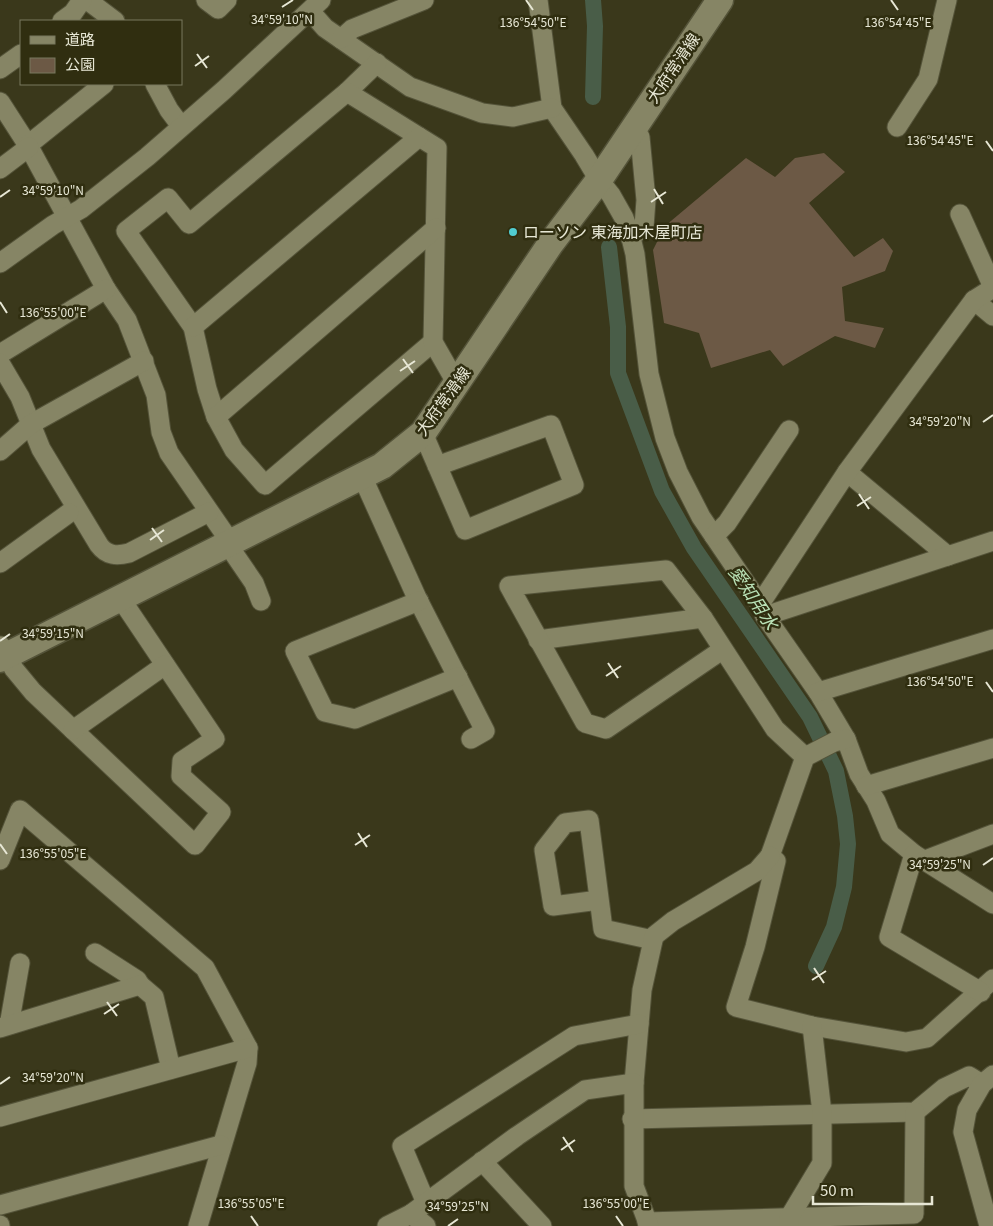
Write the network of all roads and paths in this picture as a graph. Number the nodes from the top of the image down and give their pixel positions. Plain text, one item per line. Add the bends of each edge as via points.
1 (82, 0) edge
2 (87, 0) edge
3 (206, 0) edge
4 (227, 0) edge
5 (424, 0) edge
6 (538, 0) edge
7 (720, 0) edge
8 (947, 0) edge
9 (315, 6) edge
10 (63, 20) edge
11 (114, 20) edge
12 (341, 39) junction
13 (20, 55) edge
14 (377, 63) junction
15 (0, 70) edge
16 (103, 85) edge
17 (156, 85) edge
18 (347, 92) junction
19 (0, 102) edge
20 (552, 108) junction
21 (181, 126) junction
22 (897, 127) dead end
23 (632, 129) junction
24 (419, 137) junction
25 (28, 146) junction
26 (0, 169) edge
27 (599, 180) junction
28 (960, 214) dead end
29 (68, 217) junction
30 (436, 228) junction
31 (630, 237) junction
32 (0, 263) edge
33 (993, 287) edge
34 (106, 289) junction
35 (974, 300) junction
36 (993, 316) edge
37 (193, 327) junction
38 (433, 342) junction
39 (0, 354) edge
40 (144, 361) junction
41 (0, 363) edge
42 (457, 384) junction
43 (216, 417) junction
44 (31, 424) junction
45 (789, 430) dead end
46 (423, 433) junction
47 (0, 451) edge
48 (437, 466) junction
49 (847, 472) junction
50 (362, 476) junction
51 (208, 512) junction
52 (69, 513) dead end
53 (714, 536) junction
54 (993, 541) edge
55 (229, 544) junction
56 (948, 556) junction
57 (0, 563) edge
58 (121, 599) junction
59 (261, 601) dead end
60 (419, 601) junction
61 (762, 610) junction
62 (703, 618) junction
63 (993, 639) edge
64 (538, 640) junction
65 (722, 650) junction
66 (2, 653) edge
67 (165, 665) junction
68 (458, 677) junction
69 (818, 692) junction
70 (73, 730) junction
71 (471, 739) dead end
72 (840, 741) junction
73 (993, 748) edge
74 (809, 756) junction
75 (866, 786) junction
76 (993, 834) edge
77 (770, 856) junction
78 (920, 857) junction
79 (0, 860) edge
80 (599, 900) junction
81 (993, 904) edge
82 (653, 940) junction
83 (95, 953) dead end
84 (20, 963) dead end
85 (140, 986) junction
86 (987, 986) edge
87 (639, 1024) junction
88 (6, 1026) edge
89 (812, 1026) junction
90 (248, 1048) junction
91 (171, 1069) junction
92 (987, 1080) edge
93 (634, 1083) junction
94 (914, 1112) junction
95 (822, 1113) junction
96 (0, 1117) edge
97 (632, 1118) junction
98 (221, 1145) junction
99 (482, 1161) junction
100 (0, 1205) edge
101 (418, 1208) junction
102 (915, 1220) edge
103 (789, 1222) edge
104 (648, 1224) edge
105 (198, 1226) edge
106 (387, 1226) edge
107 (426, 1226) edge
108 (542, 1226) edge
109 (989, 1226) edge

1 - 10 street
2 - 11 street
3 - 4 street via 218,9
5 - 12 street via 352,29
6 - 20 street
7 - 23 main road, 大府常滑線
8 - 22 street via 928,79
9 - 12 street via 325,28
9 - 21 street
12 - 14 street
13 - 15 street
14 - 18 street
14 - 20 street via 410,86 482,113 513,117
16 - 25 street
17 - 21 street
18 - 24 street
18 - 37 street via 189,224 168,198 126,230
19 - 25 street
20 - 27 street
21 - 29 street via 108,188
23 - 27 main road, 大府常滑線
23 - 31 street via 640,137 646,200 644,227
24 - 30 street via 437,148
24 - 37 street
25 - 26 street
25 - 29 street
27 - 31 street via 624,218
27 - 42 main road, 大府常滑線 via 551,243
28 - 33 street
29 - 32 street
29 - 34 street
30 - 38 street
30 - 43 street
31 - 53 street via 635,254 648,374 657,412 678,472
33 - 35 street
34 - 39 street
34 - 40 street via 127,320
35 - 36 street
35 - 49 street
37 - 43 street
38 - 42 street
38 - 43 street via 265,485 234,450
40 - 44 street
40 - 51 street via 156,394 161,432 169,453
41 - 44 street
42 - 46 main road, 大府常滑線
44 - 47 street
44 - 51 street via 41,449 99,544 108,553 129,553
45 - 53 street via 727,523
46 - 48 street
46 - 50 main road, 大府常滑線 via 382,466
48 - 48 street via 465,530 574,485 551,424
49 - 56 street
49 - 61 street
50 - 55 main road, 大府常滑線
50 - 60 street
51 - 55 street
52 - 57 street
53 - 61 street
54 - 56 street
55 - 58 main road, 大府常滑線
55 - 59 street via 254,583
56 - 61 street
58 - 66 main road, 大府常滑線
58 - 67 street
60 - 68 street
60 - 68 street via 295,651 325,712 355,719
61 - 69 street
62 - 64 street
62 - 64 street via 666,570 509,586
62 - 65 street
63 - 69 street
64 - 65 street via 585,723 606,729
65 - 74 street via 775,728
66 - 70 street via 33,692
67 - 70 street
67 - 70 street via 215,739 182,761 182,776 222,812 194,845
68 - 71 street via 485,731
69 - 72 street
72 - 74 street
72 - 75 street
73 - 75 street
74 - 77 street
75 - 78 street via 890,834
76 - 78 street
77 - 82 street via 758,871 673,921
77 - 89 street via 776,861 736,1008
78 - 81 street
78 - 86 street via 889,936
79 - 90 street via 20,810 205,968
80 - 80 street via 589,820 565,823 544,850 553,906
80 - 82 street via 603,929
82 - 87 street via 642,990
83 - 85 street
84 - 88 street via 10,1020
85 - 88 street
85 - 91 street via 154,997
86 - 89 street via 927,1038 906,1042
87 - 93 street
87 - 101 street via 574,1036 402,1146
89 - 95 street
90 - 91 street
90 - 98 street via 247,1063
91 - 96 street
92 - 94 street via 969,1076 944,1088
92 - 109 street via 967,1110 962,1132
93 - 97 street
93 - 99 street via 585,1090
94 - 95 street
94 - 102 street
95 - 97 street
95 - 103 street via 822,1163
97 - 104 street via 634,1186
98 - 100 street
98 - 105 street
99 - 101 street
99 - 108 street
101 - 106 street
101 - 107 street
102 - 103 street
103 - 104 street

